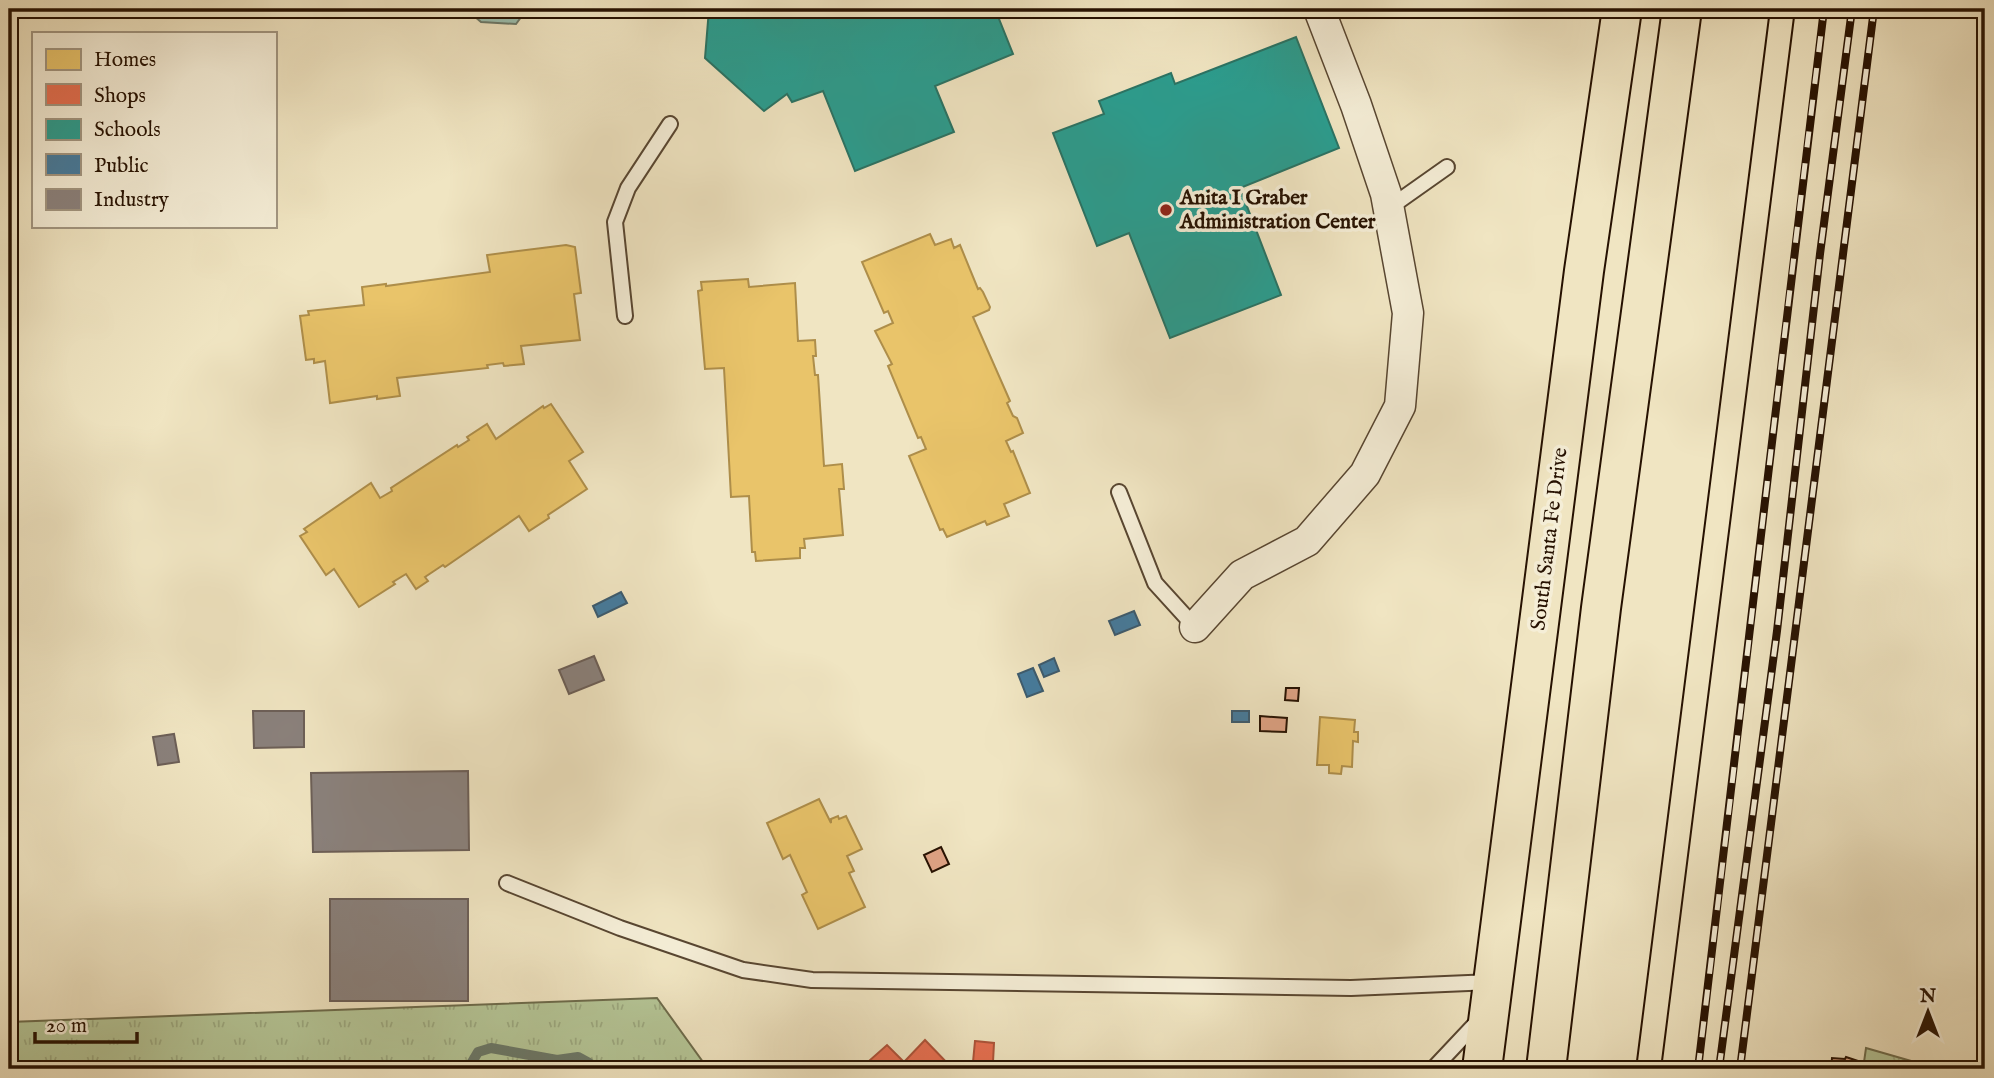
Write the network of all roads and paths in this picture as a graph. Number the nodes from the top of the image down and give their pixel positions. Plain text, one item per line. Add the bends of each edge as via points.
1 (1319, 9) edge
2 (1622, 9) edge
3 (1682, 9) edge
4 (670, 124) dead end
5 (1447, 167) dead end
6 (1389, 208) junction
7 (625, 316) dead end
8 (1119, 492) dead end
9 (1195, 628) joint
10 (507, 883) dead end
11 (1492, 994) junction
12 (1433, 1069) edge
13 (1482, 1069) edge
14 (1546, 1069) edge

1 - 6 street
2 - 11 highway, South Santa Fe Drive
3 - 14 highway via 1606,567
4 - 7 lane via 628,188 615,222
5 - 6 lane
6 - 9 street via 1408,313 1400,407 1365,474 1307,541 1242,575
8 - 9 lane via 1155,583
10 - 11 lane via 743,970 812,980
11 - 12 lane
11 - 13 highway, South Santa Fe Drive

